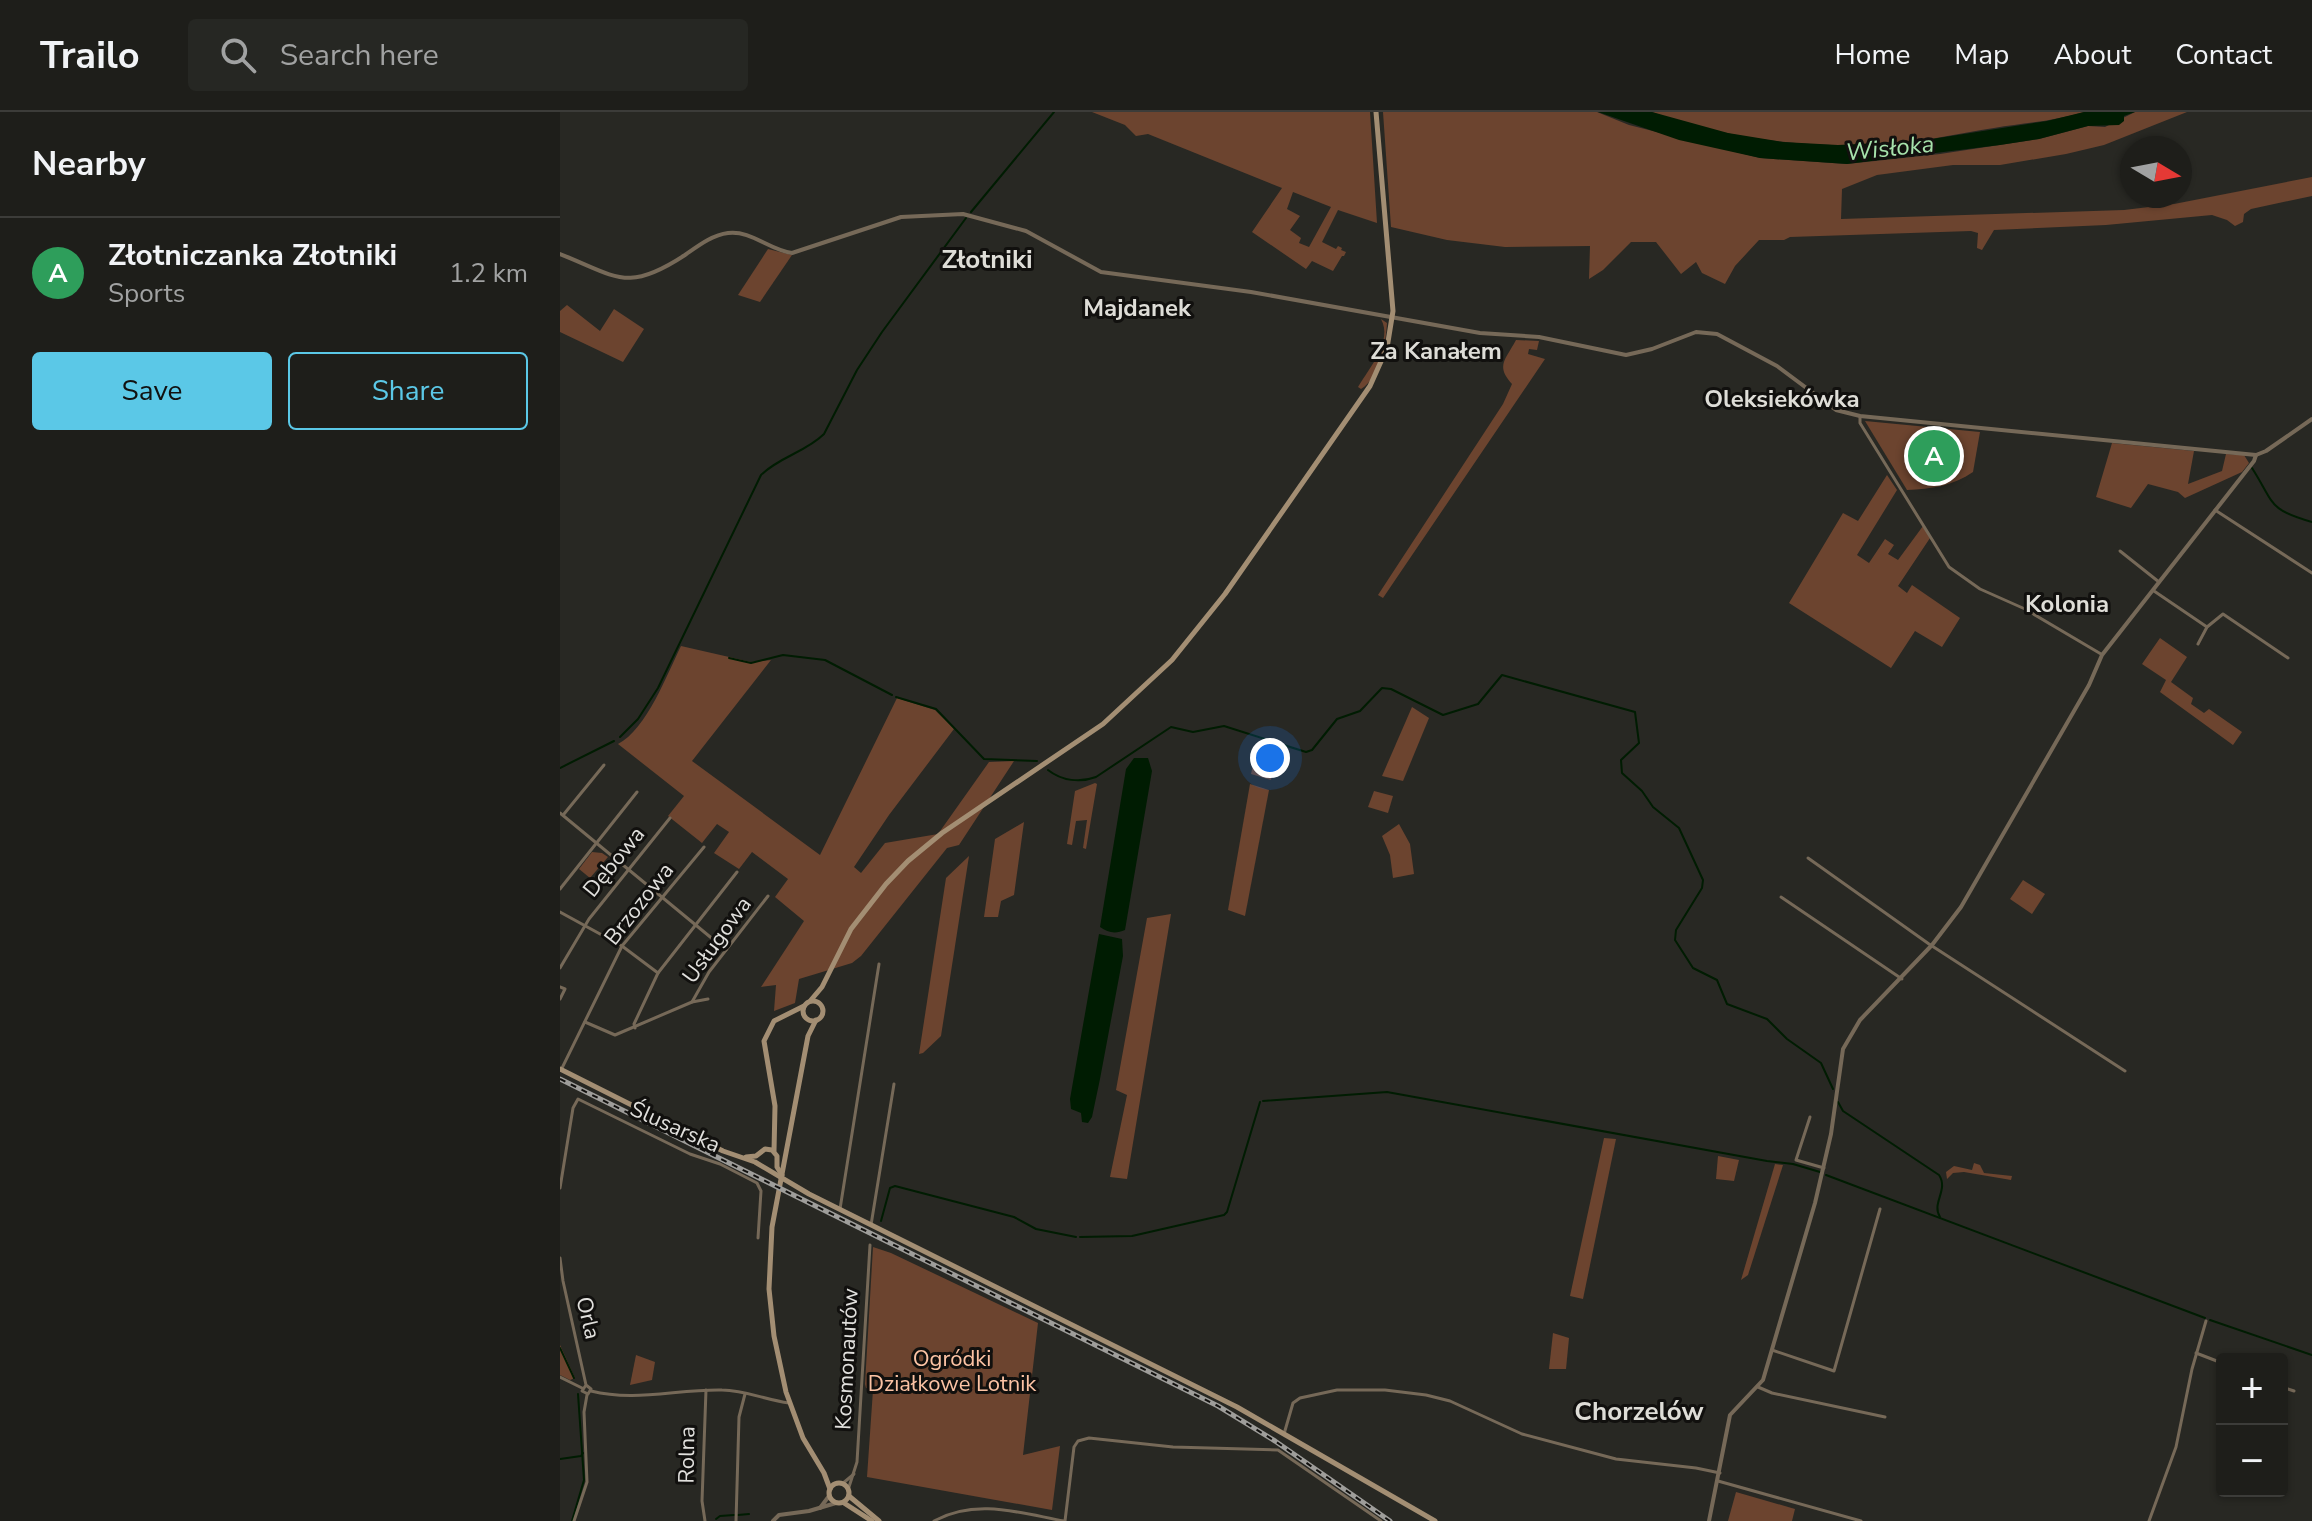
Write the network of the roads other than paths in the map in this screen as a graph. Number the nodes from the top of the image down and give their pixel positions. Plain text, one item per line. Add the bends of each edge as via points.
1 (1376, 112) edge
2 (560, 254) edge
3 (1392, 318) junction
4 (1860, 416) junction
5 (2312, 419) edge
6 (2256, 455) junction
7 (2215, 510) junction
8 (2120, 551) dead end
9 (2312, 573) edge
10 (2159, 582) junction
11 (2153, 590) junction
12 (2207, 627) junction
13 (2198, 644) dead end
14 (2102, 655) junction
15 (2288, 658) dead end
16 (604, 765) dead end
17 (637, 792) dead end
18 (562, 814) edge
19 (670, 818) dead end
20 (597, 843) junction
21 (704, 847) dead end
22 (1808, 858) dead end
23 (629, 869) junction
24 (737, 872) dead end
25 (560, 889) edge
26 (768, 896) dead end
27 (662, 897) junction
28 (1781, 897) dead end
29 (560, 912) edge
30 (584, 925) junction
31 (695, 926) junction
32 (1932, 945) junction
33 (622, 946) junction
34 (726, 950) junction
35 (879, 964) dead end
36 (560, 968) edge
37 (658, 973) junction
38 (1902, 979) junction
39 (560, 987) edge
40 (822, 987) junction
41 (560, 999) edge
42 (708, 999) dead end
43 (811, 1000) junction
44 (692, 1002) junction
45 (820, 1004) junction
46 (804, 1006) junction
47 (789, 1012) junction
48 (805, 1017) junction
49 (816, 1020) junction
50 (585, 1022) junction
51 (635, 1028) junction
52 (808, 1036) junction
53 (561, 1070) edge
54 (2125, 1071) dead end
55 (894, 1084) dead end
56 (1810, 1117) dead end
57 (774, 1130) junction
58 (765, 1149) junction
59 (774, 1151) junction
60 (758, 1154) junction
61 (741, 1157) junction
62 (759, 1163) junction
63 (777, 1163) junction
64 (1824, 1168) junction
65 (769, 1169) junction
66 (783, 1178) junction
67 (560, 1188) edge
68 (840, 1209) junction
69 (1880, 1209) dead end
70 (871, 1225) junction
71 (758, 1238) dead end
72 (870, 1245) dead end
73 (560, 1258) edge
74 (2206, 1321) dead end
75 (1772, 1350) junction
76 (2196, 1353) junction
77 (2216, 1361) edge
78 (583, 1372) junction
79 (560, 1377) edge
80 (570, 1382) junction
81 (584, 1387) junction
82 (1758, 1387) junction
83 (2288, 1389) edge
84 (706, 1390) junction
85 (591, 1391) junction
86 (2294, 1391) dead end
87 (745, 1392) junction
88 (786, 1392) junction
89 (587, 1394) junction
90 (775, 1401) junction
91 (789, 1404) junction
92 (1885, 1417) dead end
93 (1284, 1434) junction
94 (824, 1473) junction
95 (1720, 1473) junction
96 (854, 1474) junction
97 (1718, 1481) junction
98 (839, 1484) junction
99 (829, 1493) junction
100 (849, 1493) junction
101 (839, 1503) junction
102 (820, 1508) junction
103 (574, 1521) edge
104 (705, 1521) edge
105 (736, 1521) edge
106 (773, 1521) edge
107 (872, 1521) edge
108 (879, 1521) edge
109 (934, 1521) edge
110 (1064, 1521) edge
111 (1381, 1521) edge
112 (1435, 1521) edge
113 (1709, 1521) edge
114 (1861, 1521) edge
115 (2149, 1521) edge

1 - 3 main road
2 - 3 street via 616,278 634,279 728,233 749,235 792,253 901,217 963,214 1026,231 1101,272
3 - 4 street via 1626,355 1705,331 1777,366 1836,410
3 - 40 main road via 1387,348 1370,386 1196,633 1103,724 908,861 851,929
4 - 6 street
4 - 14 street via 1949,567
5 - 6 street
6 - 7 street
7 - 9 street
7 - 10 street
8 - 10 street
10 - 11 street
11 - 12 street
11 - 14 street
12 - 13 street
12 - 15 street via 2223,614
14 - 32 street via 1961,907
16 - 18 street
17 - 20 street
18 - 20 street
19 - 23 street, Dębowa
20 - 23 street
20 - 25 street
21 - 27 street, Brzozowa
22 - 32 street
23 - 27 street
23 - 30 street, Dębowa
24 - 31 street
26 - 34 street, Usługowa
27 - 31 street
27 - 33 street, Brzozowa
28 - 38 street
29 - 30 street
30 - 33 street
30 - 36 street, Dębowa
31 - 34 street
31 - 37 street
32 - 38 street
32 - 54 street
33 - 37 street
33 - 50 street, Brzozowa
34 - 44 street, Usługowa
35 - 68 street
37 - 51 street
38 - 64 street via 1860,1020 1843,1049
39 - 41 street via 565,989
40 - 43 main road
40 - 45 main road
42 - 44 street
43 - 45 main road
43 - 46 main road
44 - 51 street
45 - 49 main road via 822,1013
46 - 47 main road
46 - 48 main road
47 - 48 main road
47 - 57 main road via 774,1021 764,1041
48 - 49 main road
48 - 52 main road
49 - 52 main road
50 - 51 street via 615,1035
50 - 53 street, Brzozowa
52 - 88 main road via 775,1213 769,1289
53 - 61 main road
55 - 70 street
56 - 64 street via 1796,1160
57 - 58 main road
57 - 59 main road
58 - 59 main road
58 - 60 main road
59 - 63 main road
60 - 61 main road
60 - 62 main road
61 - 62 main road
62 - 65 main road
63 - 65 main road
63 - 66 main road
64 - 75 street
65 - 66 main road
66 - 68 main road
67 - 71 street, Ślusarska via 578,1099 759,1185
68 - 70 main road
69 - 75 street via 1834,1371
70 - 93 main road
72 - 96 street, Kosmonautów
73 - 78 street, Orla
74 - 76 street
75 - 82 street
76 - 77 street
76 - 115 street via 2176,1447
78 - 80 street
78 - 81 street, Orla
79 - 80 street
80 - 81 street
81 - 85 street
81 - 89 street
82 - 92 street
82 - 95 street via 1732,1411
83 - 86 street
84 - 85 street via 630,1397
84 - 87 street
84 - 104 street, Rolna
85 - 89 street
87 - 90 street
87 - 105 street via 738,1431
88 - 90 street
88 - 91 main road
89 - 103 street via 587,1482
90 - 91 street
91 - 94 main road
93 - 95 street via 1293,1403 1300,1398 1337,1390 1385,1390 1450,1401 1522,1434 1616,1459
93 - 112 main road
94 - 98 main road
94 - 99 main road
95 - 97 street
96 - 98 street
96 - 100 street, Kosmonautów
97 - 113 street
97 - 114 street
98 - 99 main road
98 - 100 main road
99 - 101 main road
99 - 102 street
100 - 101 main road
100 - 108 main road
101 - 102 street
101 - 107 main road
102 - 106 street via 779,1515
109 - 110 street via 969,1508
110 - 111 street via 1074,1447 1089,1438 1278,1450

